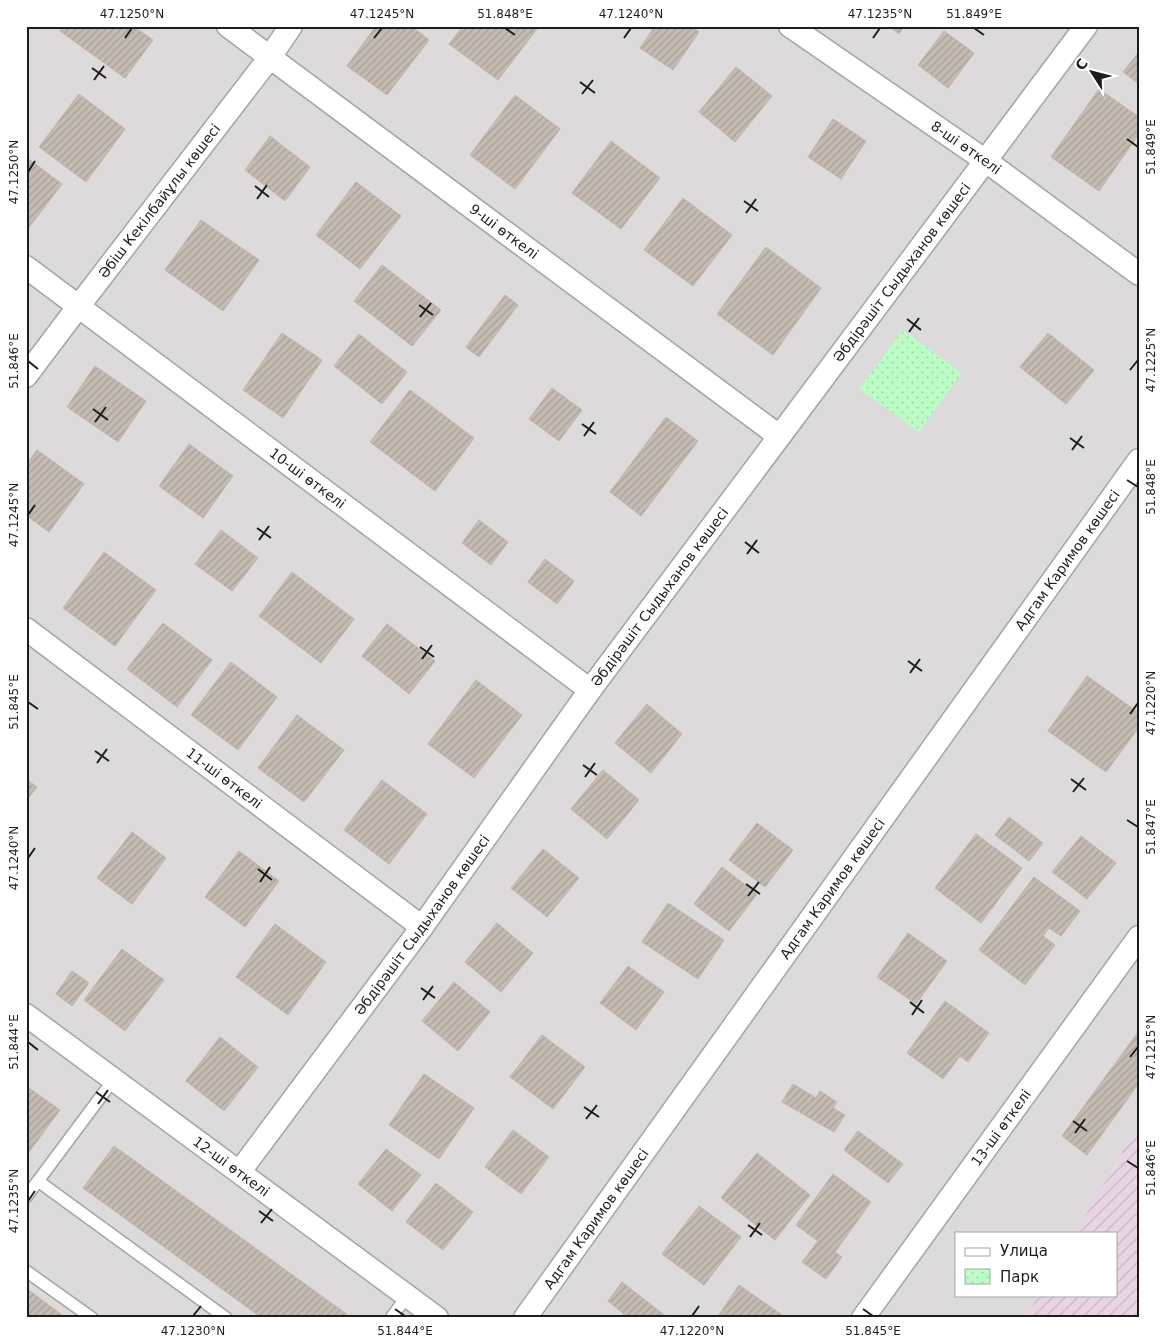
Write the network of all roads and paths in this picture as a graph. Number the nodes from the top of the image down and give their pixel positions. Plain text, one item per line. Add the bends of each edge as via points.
1 (228, 26) edge
2 (291, 26) edge
3 (790, 26) edge
4 (1086, 26) edge
5 (270, 57) junction
6 (986, 162) junction
7 (26, 267) edge
8 (1139, 274) edge
9 (78, 307) junction
10 (26, 376) edge
11 (779, 436) junction
12 (1139, 460) edge
13 (26, 629) edge
14 (590, 690) junction
15 (422, 927) junction
16 (1139, 937) edge
17 (26, 1016) edge
18 (114, 1079) junction
19 (240, 1171) junction
20 (38, 1181) junction
21 (26, 1197) edge
22 (26, 1271) edge
23 (408, 1296) junction
24 (92, 1318) edge
25 (226, 1318) edge
26 (391, 1318) edge
27 (437, 1318) edge
28 (525, 1318) edge
29 (863, 1318) edge

1 - 5 street, 9-ші өткелі
2 - 5 street, Әбіш Кекілбайұлы көшесі
3 - 6 street, 8-ші өткелі
4 - 6 street, Әбдірәшіт Сыдыханов көшесі
5 - 9 street, Әбіш Кекілбайұлы көшесі
5 - 11 street, 9-ші өткелі
6 - 8 street, 8-ші өткелі
6 - 11 street, Әбдірәшіт Сыдыханов көшесі
7 - 9 street, 10-ші өткелі
9 - 10 street, Әбіш Кекілбайұлы көшесі
9 - 14 street, 10-ші өткелі
11 - 14 street, Әбдірәшіт Сыдыханов көшесі
12 - 28 street, Адгам Каримов көшесі
13 - 15 street, 11-ші өткелі
14 - 15 street, Әбдірәшіт Сыдыханов көшесі
15 - 19 street, Әбдірәшіт Сыдыханов көшесі
16 - 29 street, 13-ші өткелі
17 - 18 street, 12-ші өткелі
18 - 19 street, 12-ші өткелі
18 - 20 lane
19 - 23 street, 12-ші өткелі
20 - 21 lane
20 - 25 lane
22 - 24 lane
23 - 26 lane
23 - 27 street, 12-ші өткелі

